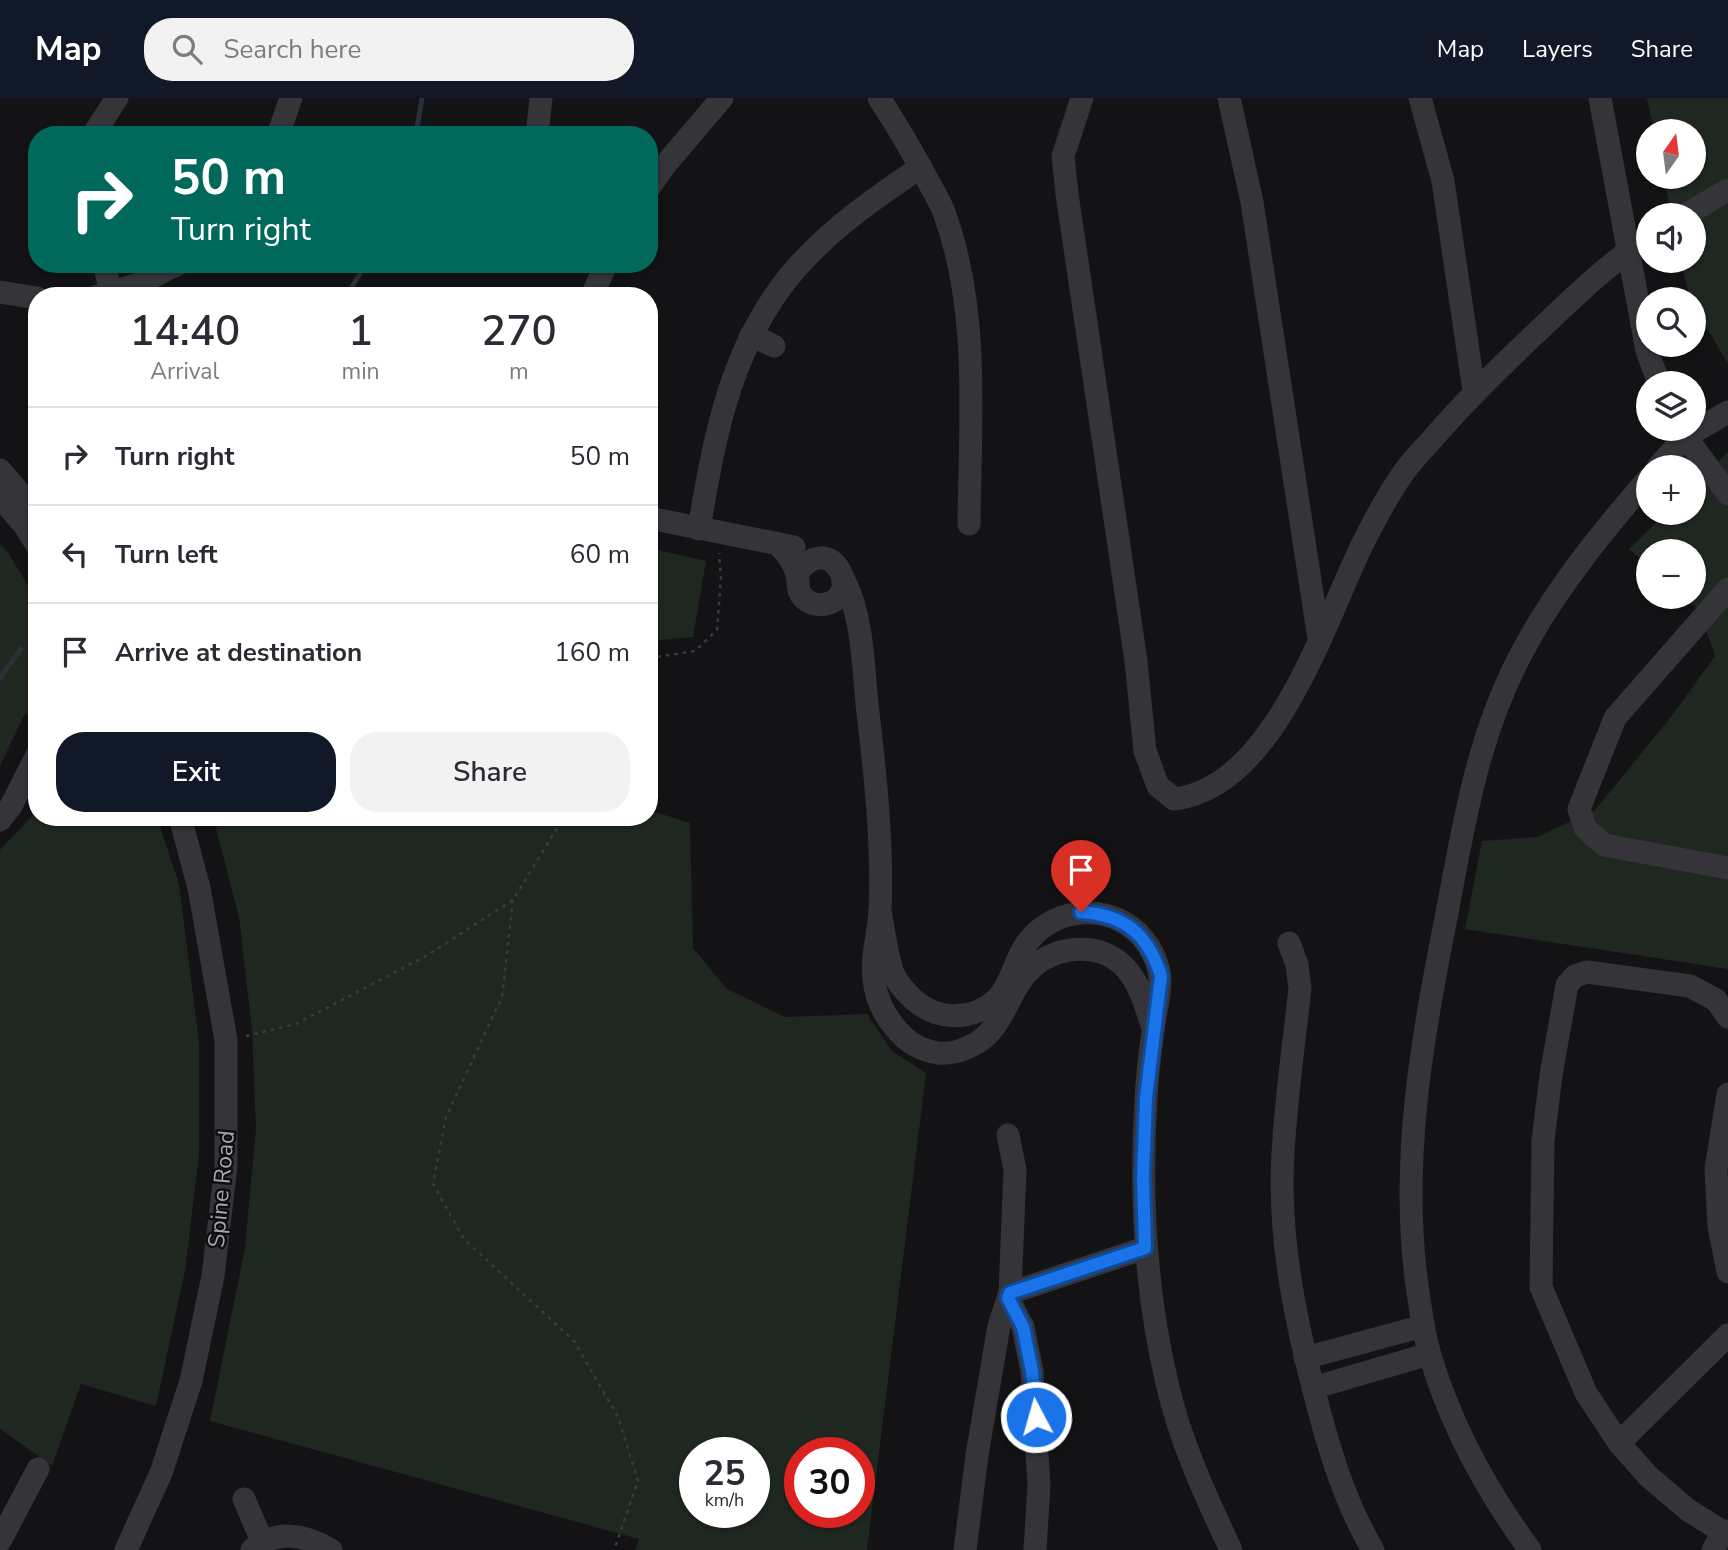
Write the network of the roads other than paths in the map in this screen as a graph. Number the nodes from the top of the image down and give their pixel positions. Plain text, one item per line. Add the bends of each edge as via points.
1 (117, 98) edge
2 (291, 98) edge
3 (541, 98) edge
4 (722, 98) edge
5 (880, 98) edge
6 (1082, 98) edge
7 (1228, 98) edge
8 (1420, 98) edge
9 (1600, 98) edge
10 (99, 126) edge
11 (281, 126) edge
12 (538, 126) edge
13 (921, 167) junction
14 (658, 174) edge
15 (1728, 190) edge
16 (1706, 203) edge
17 (1636, 246) edge
18 (1629, 251) junction
19 (160, 273) edge
20 (130, 287) edge
21 (0, 292) edge
22 (28, 297) edge
23 (751, 335) junction
24 (774, 346) dead end
25 (1654, 371) edge
26 (1474, 391) junction
27 (1728, 412) edge
28 (1706, 422) edge
29 (1689, 441) edge
30 (0, 470) edge
31 (1636, 494) edge
32 (1728, 494) edge
33 (0, 497) edge
34 (28, 503) edge
35 (658, 520) edge
36 (969, 524) dead end
37 (28, 531) edge
38 (709, 531) junction
39 (778, 544) junction
40 (816, 558) junction
41 (797, 574) junction
42 (844, 580) junction
43 (1728, 589) edge
44 (829, 604) junction
45 (858, 624) junction
46 (1319, 639) junction
47 (28, 773) edge
48 (0, 820) edge
49 (182, 826) edge
50 (1728, 868) edge
51 (880, 911) junction
52 (1289, 943) dead end
53 (1728, 1017) edge
54 (1153, 1028) junction
55 (1728, 1094) edge
56 (1009, 1135) dead end
57 (1145, 1248) junction
58 (1728, 1272) edge
59 (1009, 1296) junction
60 (1423, 1326) junction
61 (1728, 1335) edge
62 (1429, 1354) junction
63 (1305, 1358) junction
64 (1313, 1388) junction
65 (1619, 1443) junction
66 (38, 1469) dead end
67 (244, 1499) dead end
68 (1723, 1537) edge
69 (0, 1541) edge
70 (257, 1545) edge
71 (126, 1550) edge
72 (331, 1550) edge
73 (965, 1550) edge
74 (1035, 1550) edge
75 (1231, 1550) edge
76 (1373, 1550) edge
77 (1530, 1550) edge

1 - 10 street
2 - 11 street
3 - 12 street
4 - 14 street
5 - 13 street
6 - 46 street via 1063,156 1145,751 1158,786 1174,799 1186,797 1219,782 1249,757 1278,721
7 - 46 street via 1252,202
8 - 26 street via 1443,181
9 - 18 street
13 - 23 street via 881,193 802,263
13 - 36 street via 944,212 966,299
15 - 16 street
17 - 18 street
18 - 25 street
18 - 26 street
19 - 20 street
21 - 22 street
23 - 24 street
23 - 38 street via 709,467
26 - 46 street via 1404,472 1363,543
27 - 28 street
29 - 32 street
30 - 34 street
31 - 60 street via 1570,576 1517,662 1488,733 1467,806 1430,1009 1410,1169 1411,1249
33 - 37 street
35 - 38 street
38 - 39 street
39 - 40 street
39 - 41 street
40 - 41 street
40 - 42 street via 835,563
41 - 44 street via 797,587 804,599 816,605
42 - 44 street via 840,594
42 - 45 street
43 - 50 street via 1615,718 1579,810 1585,828 1604,845
44 - 45 street
45 - 51 street via 872,746
47 - 48 street
49 - 71 street, Spine Road via 199,888 226,1040 226,1166 213,1276 191,1381 161,1473
51 - 54 street via 874,977 877,997 886,1016 913,1045 950,1054 984,1040 1032,967 1064,950 1082,948 1118,960 1132,975
51 - 54 street via 893,975 918,1004 950,1017 981,1010 998,998 1025,945 1060,916 1081,912 1116,918 1146,942 1157,960 1161,992
52 - 63 street via 1300,988 1282,1155 1284,1217 1290,1284
53 - 65 street via 1716,1000 1690,986 1587,972 1574,976 1564,995 1543,1141 1541,1287 1586,1393
54 - 57 street via 1143,1177
55 - 58 street via 1716,1169 1719,1227
56 - 59 street via 1015,1170
57 - 59 street
57 - 75 street via 1167,1384 1188,1451
59 - 73 street via 999,1326
59 - 74 street via 1023,1327 1033,1382 1039,1486
60 - 62 street
60 - 63 street
61 - 65 street
62 - 64 street
62 - 77 street via 1468,1454
63 - 64 street
64 - 76 street via 1342,1485
65 - 68 street via 1648,1476
66 - 69 street
67 - 70 street
70 - 72 street via 275,1536 290,1536 311,1539

